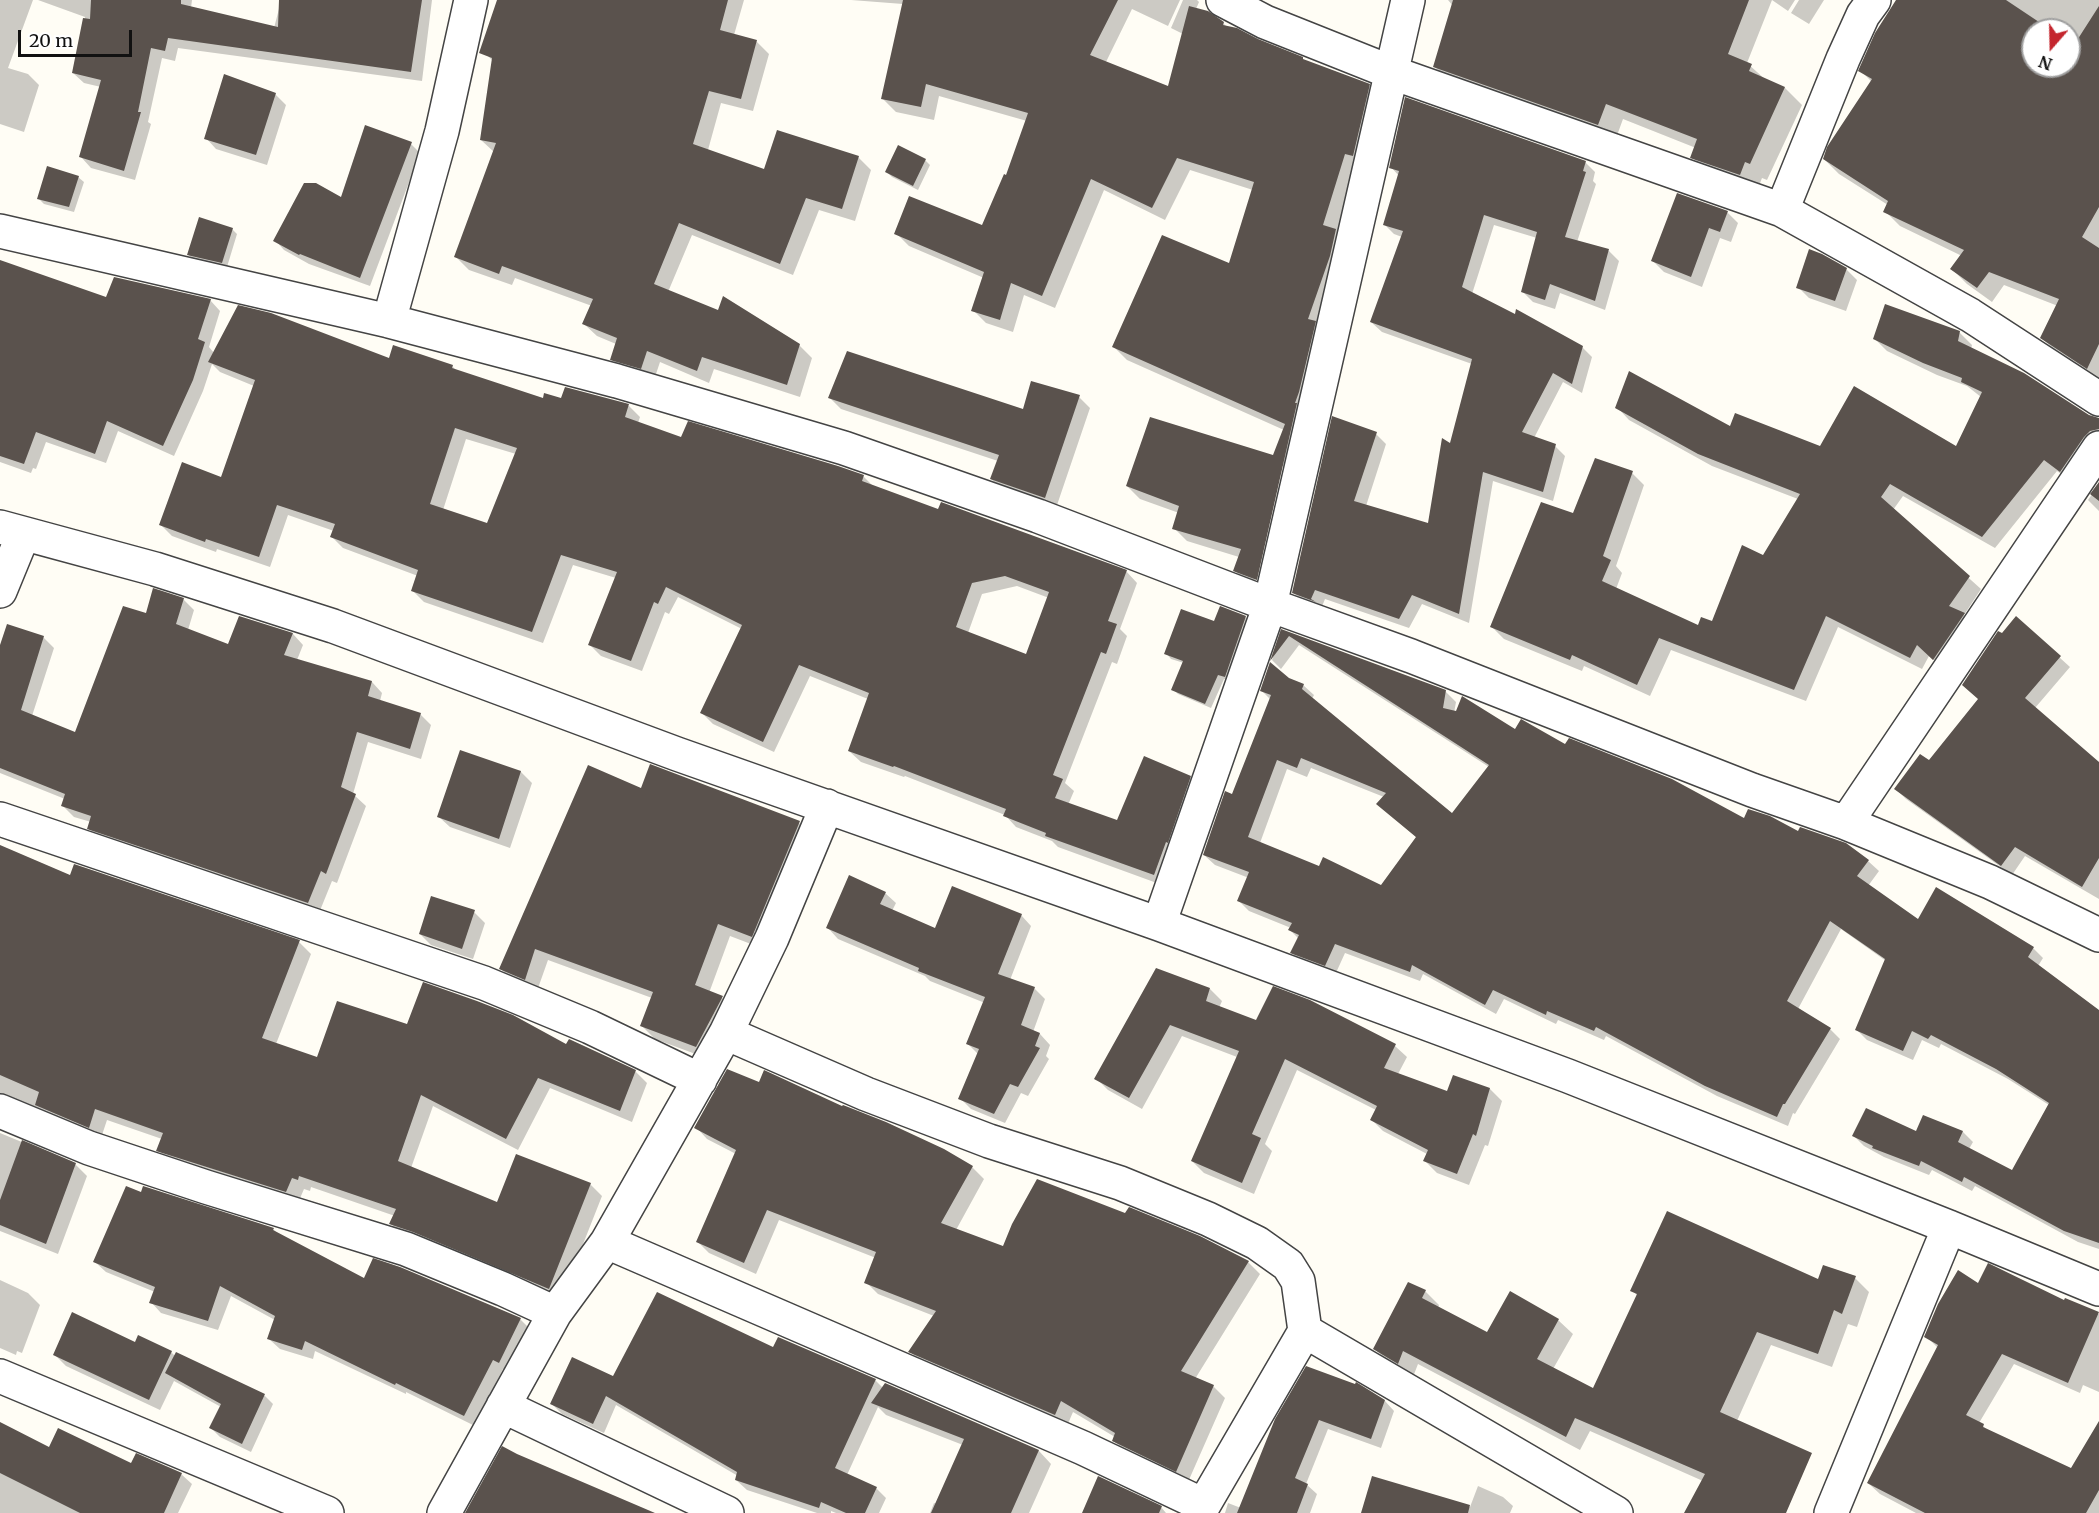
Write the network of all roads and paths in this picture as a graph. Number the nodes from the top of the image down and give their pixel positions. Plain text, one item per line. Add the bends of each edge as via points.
1 (471, 0) edge
2 (1223, 0) edge
3 (1408, 0) edge
4 (1874, 0) edge
5 (1392, 73) junction
6 (1782, 210) junction
7 (0, 231) edge
8 (389, 321) junction
9 (2099, 399) edge
10 (2099, 448) edge
11 (12, 531) edge
12 (0, 591) edge
13 (1270, 605) junction
14 (827, 806) junction
15 (0, 819) edge
16 (1846, 823) junction
17 (1159, 924) junction
18 (2099, 934) edge
19 (726, 1033) junction
20 (700, 1080) junction
21 (0, 1111) edge
22 (1949, 1227) junction
23 (607, 1242) junction
24 (2099, 1289) edge
25 (555, 1313) junction
26 (1305, 1331) junction
27 (0, 1376) edge
28 (503, 1406) junction
29 (1201, 1509) edge
30 (1838, 1511) edge
31 (327, 1513) edge
32 (444, 1513) edge
33 (727, 1513) edge
34 (1616, 1513) edge

1 - 8 street via 442,131
2 - 5 street via 1265,22
3 - 5 street
4 - 6 street via 1843,59
5 - 6 street
5 - 13 street
6 - 9 street via 1970,315
7 - 8 street
8 - 13 street via 617,381 844,448 1038,516
10 - 16 street
11 - 12 street
11 - 14 street via 155,569 333,626
13 - 16 street
13 - 17 street
14 - 17 street
14 - 19 street via 772,938
15 - 20 street via 484,983 590,1027
16 - 18 street via 1990,882
17 - 22 street via 1568,1076
19 - 20 street
19 - 26 street via 866,1094 989,1141 1120,1183 1257,1243 1288,1265 1299,1281
20 - 23 street
21 - 25 street via 89,1148 406,1249
22 - 24 street
22 - 30 street
23 - 25 street
23 - 29 street via 1083,1448
25 - 28 street
26 - 29 street
26 - 34 street
27 - 31 street
28 - 32 street
28 - 33 street

